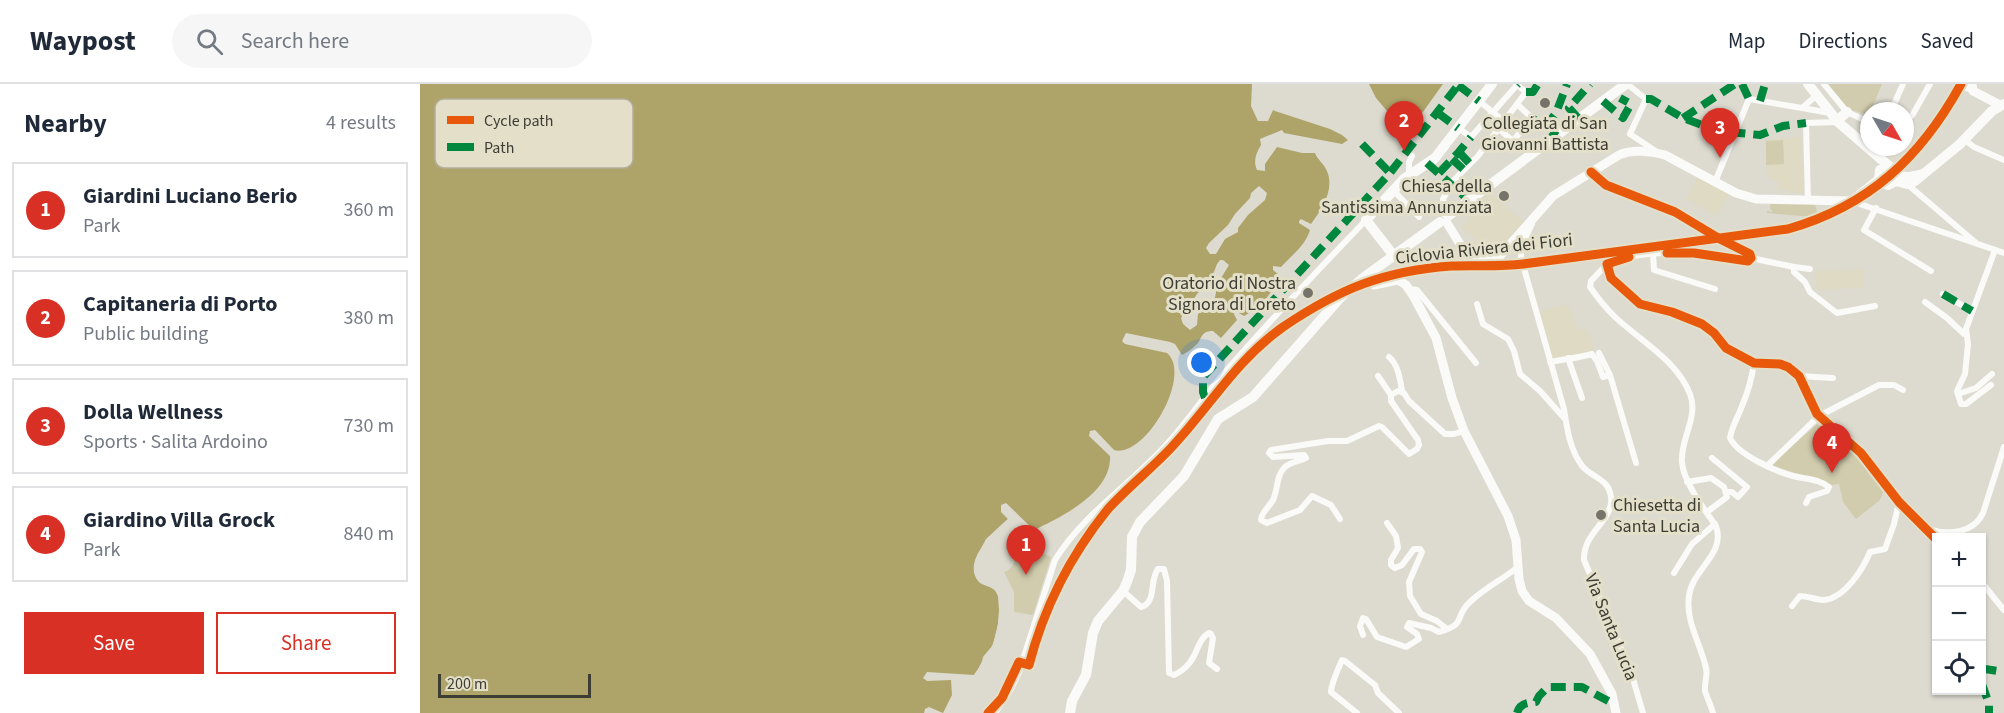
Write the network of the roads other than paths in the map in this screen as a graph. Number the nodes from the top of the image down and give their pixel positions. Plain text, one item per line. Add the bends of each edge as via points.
1 (1492, 84) edge
2 (1516, 84) edge
3 (1626, 84) edge
4 (1808, 84) edge
5 (1813, 84) edge
6 (1824, 84) edge
7 (1903, 84) edge
8 (1930, 84) edge
9 (1959, 84) edge
10 (1973, 87) edge
11 (1817, 95) junction
12 (1479, 101) junction
13 (1895, 102) edge
14 (1517, 104) junction
15 (2002, 105) edge
16 (1802, 108) junction
17 (1914, 112) edge
18 (1494, 113) junction
19 (1840, 119) junction
20 (1860, 121) edge
21 (1505, 122) junction
22 (1458, 128) junction
23 (1499, 129) junction
24 (1965, 140) junction
25 (1657, 153) junction
26 (2004, 160) edge
27 (1424, 164) junction
28 (1591, 172) junction
29 (1889, 173) junction
30 (1923, 174) junction
31 (1409, 176) junction
32 (1715, 182) junction
33 (1907, 184) junction
34 (1393, 190) junction
35 (1808, 201) junction
36 (1851, 201) junction
37 (1876, 208) junction
38 (1535, 216) junction
39 (1419, 217) dead end
40 (1445, 219) junction
41 (1366, 220) junction
42 (1978, 245) junction
43 (1995, 250) junction
44 (2004, 252) edge
45 (1653, 254) junction
46 (1394, 256) junction
47 (1751, 258) junction
48 (1607, 267) junction
49 (1794, 267) junction
50 (1810, 269) dead end
51 (1930, 271) dead end
52 (1363, 278) junction
53 (1410, 289) junction
54 (1715, 289) dead end
55 (1943, 294) dead end
56 (1925, 302) dead end
57 (1478, 304) dead end
58 (1875, 306) dead end
59 (1972, 311) junction
60 (1966, 334) junction
61 (1599, 353) dead end
62 (1389, 357) dead end
63 (1568, 358) junction
64 (1550, 362) junction
65 (1476, 363) dead end
66 (1754, 363) junction
67 (1992, 374) dead end
68 (1610, 375) junction
69 (1378, 376) dead end
70 (1799, 376) junction
71 (1833, 378) dead end
72 (1990, 385) dead end
73 (1903, 390) dead end
74 (1402, 391) junction
75 (1958, 394) junction
76 (1391, 395) junction
77 (1582, 398) dead end
78 (1819, 416) junction
79 (1566, 420) junction
80 (1464, 431) junction
81 (2004, 447) edge
82 (1712, 458) dead end
83 (1636, 463) dead end
84 (1767, 466) junction
85 (1687, 482) junction
86 (1726, 492) junction
87 (1899, 502) junction
88 (1806, 503) dead end
89 (1707, 512) junction
90 (1340, 519) dead end
91 (1387, 524) dead end
92 (1715, 524) junction
93 (1924, 529) junction
94 (1932, 536) edge
95 (1518, 567) junction
96 (1674, 573) dead end
97 (1985, 587) edge
98 (1123, 591) junction
99 (1792, 606) dead end
100 (2004, 610) edge
101 (1447, 629) junction
102 (1363, 635) dead end
103 (1217, 669) dead end
104 (995, 713) edge
105 (1070, 713) edge
106 (1357, 713) edge
107 (1399, 713) edge
108 (1616, 713) edge
109 (1643, 713) edge
110 (1713, 713) edge

1 - 12 main road
2 - 14 street via 1526,92
2 - 18 street
3 - 25 street via 1646,99 1630,134
3 - 40 main road
4 - 11 main road
5 - 19 main road
6 - 19 street
7 - 13 street
8 - 17 street
9 - 10 street
10 - 15 main road
11 - 16 street
11 - 19 main road
12 - 18 street
12 - 22 main road
14 - 21 street
14 - 23 street via 1532,118 1513,141
15 - 24 main road
16 - 19 street
16 - 32 street via 1749,99
18 - 21 street
18 - 22 street via 1471,137
19 - 20 street
19 - 29 main road via 1877,155
19 - 35 street via 1806,123
21 - 23 street
22 - 27 main road via 1435,158
23 - 40 street via 1454,180 1443,199
24 - 26 street
24 - 30 main road
25 - 28 main road via 1625,152
25 - 32 main road
27 - 31 main road
27 - 31 street via 1411,153
28 - 38 main road via 1553,196
28 - 47 street via 1606,185 1675,212
29 - 30 main road via 1907,177
29 - 33 main road
29 - 36 main road
30 - 33 main road via 1916,182
31 - 34 main road
32 - 35 main road via 1756,199
33 - 42 street
34 - 39 street
34 - 41 main road
35 - 36 main road
36 - 37 street
37 - 42 street
37 - 51 street via 1864,230
38 - 40 main road via 1496,258 1468,257
38 - 64 street, Via Santa Lucia via 1521,247 1521,258
40 - 46 main road
41 - 46 main road
41 - 104 street via 1226,371 1165,447 1065,544 1055,560 1015,683
42 - 43 street
43 - 44 street
43 - 59 street
45 - 47 street via 1694,253 1748,261
45 - 48 street via 1621,258
45 - 54 street via 1654,270
46 - 52 main road
47 - 49 street
48 - 66 street via 1611,279 1640,304 1702,324 1726,348
48 - 85 street via 1591,281 1590,287 1613,315 1666,360 1691,396 1693,407 1682,458
49 - 50 street
49 - 58 street via 1810,292 1837,313
52 - 53 main road via 1374,285 1398,280
52 - 98 main road via 1331,306 1253,397 1218,419 1184,476 1134,530 1131,570
53 - 65 street via 1417,290
53 - 80 main road via 1436,338
55 - 59 street
56 - 60 street
57 - 79 street via 1483,324 1508,339 1520,374
59 - 60 street
60 - 75 street via 1966,367
61 - 68 street
62 - 74 street
63 - 64 street
63 - 68 street via 1592,354 1603,377
63 - 77 street
64 - 79 street, Via Santa Lucia
66 - 70 street via 1784,365
66 - 84 street via 1730,438 1738,450
67 - 75 street via 1976,388
68 - 83 street
69 - 76 street
70 - 71 street
70 - 78 street
72 - 75 street via 1964,406
73 - 78 street via 1894,385 1879,385
74 - 76 street
74 - 80 street via 1445,434
76 - 90 street via 1392,403 1418,440 1417,449 1409,454 1381,427 1347,441 1294,446 1269,453 1273,457 1293,454 1306,458 1284,468 1278,489 1261,520 1267,523 1300,510 1312,496 1331,505
78 - 84 street
78 - 87 street via 1861,453
79 - 109 street, Via Santa Lucia via 1568,435 1582,465 1610,491 1609,512 1590,536 1584,560 1631,672
80 - 95 main road via 1508,516 1516,540
81 - 93 street via 1976,524 1959,531
82 - 86 street via 1747,487 1738,498
84 - 88 street via 1829,487 1827,492 1809,497
85 - 86 street via 1711,478
85 - 89 street
86 - 89 street via 1728,497
87 - 93 street
87 - 99 street via 1885,549 1870,552 1846,588 1827,599 1800,596
89 - 92 street
91 - 101 street via 1396,536 1398,548 1391,565 1402,566 1414,549 1420,549 1421,556 1409,582 1410,597 1421,614
92 - 96 street via 1692,544
92 - 110 street via 1719,533 1717,545 1692,584 1688,606 1706,668 1705,688
93 - 94 street
95 - 101 street via 1470,602 1458,625
95 - 108 main road via 1522,591 1529,601 1557,618 1598,666
97 - 100 street
98 - 103 street via 1141,607 1145,606 1154,574 1164,569 1168,671 1173,675 1186,667 1209,633 1213,638 1209,663
98 - 105 main road via 1098,621 1086,675
101 - 102 street via 1439,632 1409,623 1407,627 1419,637 1406,646 1377,637 1363,618
106 - 107 street via 1331,692 1344,660 1375,685

